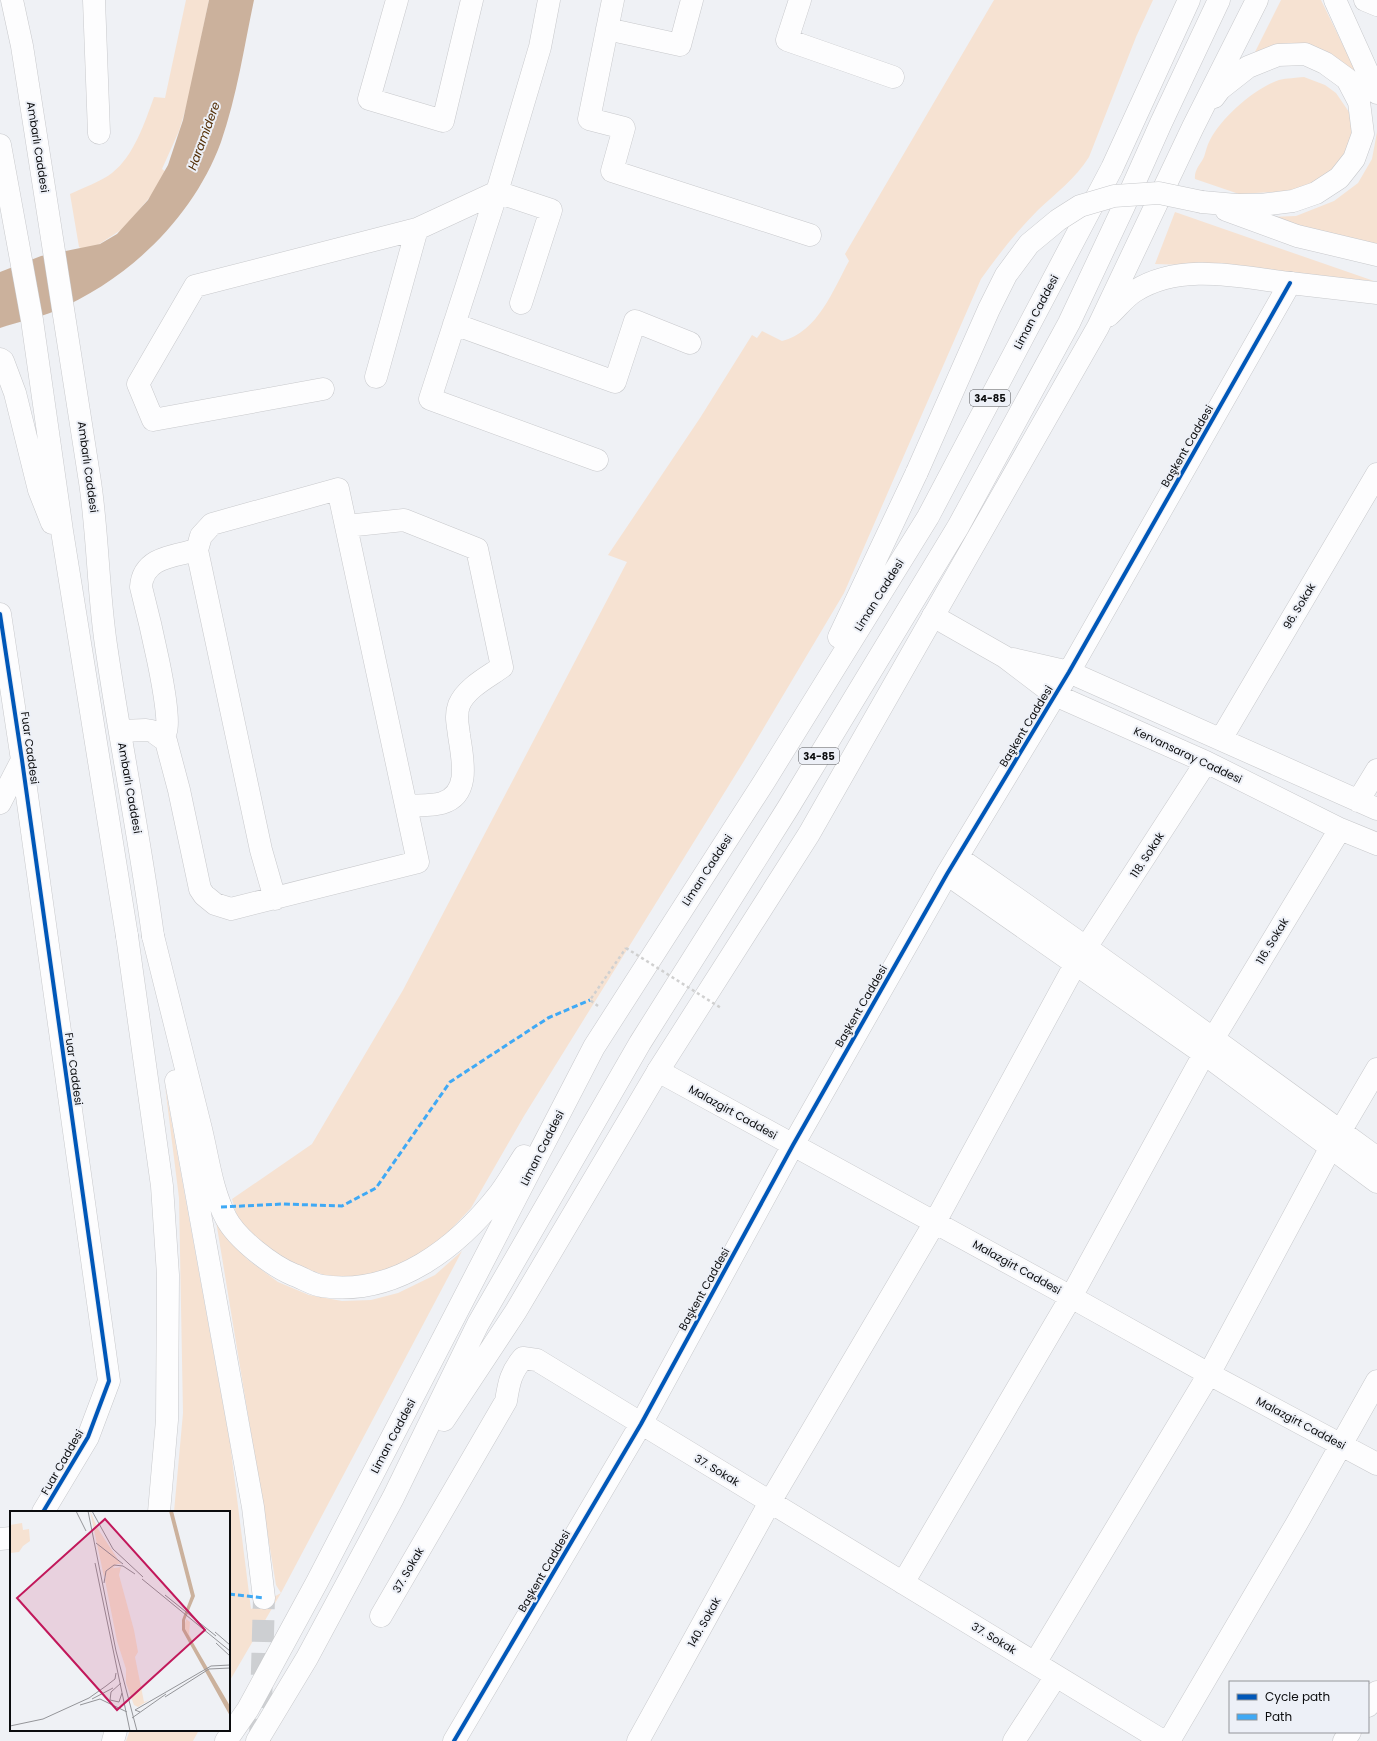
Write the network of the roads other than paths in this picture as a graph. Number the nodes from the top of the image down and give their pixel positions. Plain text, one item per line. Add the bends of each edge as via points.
1 (12, 0) edge
2 (19, 0) edge
3 (94, 0) edge
4 (108, 0) edge
5 (397, 0) edge
6 (472, 0) edge
7 (549, 0) edge
8 (613, 0) edge
9 (692, 0) edge
10 (800, 0) edge
11 (1175, 0) edge
12 (1189, 0) edge
13 (1218, 0) edge
14 (1257, 0) edge
15 (1335, 0) edge
16 (1365, 0) edge
17 (1377, 5) edge
18 (607, 29) junction
19 (22, 46) junction
20 (96, 54) junction
21 (892, 77) dead end
22 (1377, 93) edge
23 (1134, 118) junction
24 (1193, 127) junction
25 (99, 133) dead end
26 (0, 145) edge
27 (497, 192) junction
28 (1202, 202) junction
29 (417, 228) junction
30 (810, 235) dead end
31 (1377, 255) edge
32 (1290, 283) junction
33 (1377, 293) edge
34 (521, 303) dead end
35 (454, 324) junction
36 (1098, 327) junction
37 (690, 343) dead end
38 (0, 359) edge
39 (376, 377) dead end
40 (323, 389) dead end
41 (597, 460) dead end
42 (1377, 474) edge
43 (346, 526) junction
44 (197, 550) junction
45 (66, 561) junction
46 (0, 614) edge
47 (933, 616) junction
48 (1005, 657) junction
49 (1069, 672) junction
50 (1055, 695) junction
51 (121, 731) junction
52 (159, 735) junction
53 (1221, 739) junction
54 (22, 760) junction
55 (1206, 762) junction
56 (1377, 770) edge
57 (764, 782) junction
58 (0, 803) edge
59 (1368, 805) edge
60 (406, 806) junction
61 (1340, 829) junction
62 (1377, 844) edge
63 (952, 865) junction
64 (275, 898) junction
65 (153, 936) junction
66 (1082, 955) junction
67 (594, 1046) junction
68 (1209, 1046) junction
69 (1377, 1069) edge
70 (658, 1071) junction
71 (1335, 1139) junction
72 (793, 1145) junction
73 (1377, 1158) edge
74 (1377, 1182) edge
75 (935, 1222) junction
76 (1071, 1297) junction
77 (1209, 1374) junction
78 (1377, 1381) edge
79 (641, 1424) junction
80 (1342, 1445) junction
81 (1377, 1464) edge
82 (393, 1498) junction
83 (770, 1502) junction
84 (44, 1511) edge
85 (159, 1511) edge
86 (10, 1538) edge
87 (0, 1539) edge
88 (903, 1583) junction
89 (264, 1598) tunnel mouth
90 (381, 1616) dead end
91 (1035, 1663) junction
92 (1056, 1676) junction
93 (1377, 1692) edge
94 (1369, 1704) edge
95 (116, 1731) edge
96 (112, 1741) edge
97 (226, 1741) edge
98 (257, 1741) edge
99 (454, 1741) edge
100 (638, 1741) edge
101 (1014, 1741) edge
102 (1163, 1741) edge
103 (1169, 1741) edge

1 - 19 main road, Ambarlı Caddesi
2 - 19 main road
3 - 20 main road
4 - 20 main road
5 - 6 main road via 369,100 443,121
7 - 27 main road via 540,47
8 - 18 main road
9 - 18 main road via 680,45
10 - 21 main road via 787,40
11 - 23 main road via 1148,62
12 - 23 main road, Liman Caddesi / 34-85
13 - 82 main road, 34-85 via 1069,323 958,527 788,808 640,1043 478,1324
14 - 24 main road
15 - 22 main road
16 - 17 main road
18 - 30 main road via 589,119 624,128 612,171
19 - 51 main road, Ambarlı Caddesi via 94,508 106,643
20 - 25 main road
23 - 57 main road, Liman Caddesi / 34-85 via 1112,168 928,517
24 - 28 main road via 1220,89 1248,66 1278,54 1305,54 1325,63 1347,79 1359,102 1364,134 1354,159 1339,178 1316,193 1293,201 1261,205
24 - 36 main road
26 - 45 main road via 32,320
27 - 29 main road
27 - 34 main road via 551,210
27 - 35 main road
28 - 31 main road via 1297,236
28 - 57 main road, bridge via 1159,193 1114,196 1080,206 1029,244 1006,275 989,309 917,472 842,631
29 - 39 main road
29 - 40 main road via 195,286 138,384 153,420
32 - 33 main road
32 - 36 main road via 1200,273 1159,278 1134,291
32 - 49 main road, Başkent Caddesi
35 - 37 main road via 615,382 635,321
35 - 41 main road via 430,399
36 - 47 main road
38 - 45 main road via 15,393 39,490
42 - 53 main road, 96. Sokak
43 - 44 main road via 338,489 212,524 201,536
43 - 60 main road
43 - 60 main road via 404,520 477,549 502,667 467,693 459,705 457,726 464,774 460,787 443,803
44 - 52 main road via 156,561 146,571 142,581 141,587 168,721 166,731
44 - 64 main road via 260,842
45 - 85 main road via 127,936 162,1186 168,1275 167,1420
46 - 54 main road, Fuar Caddesi
47 - 48 main road, Kervansaray Caddesi
47 - 70 main road via 808,834
48 - 49 main road, Kervansaray Caddesi
48 - 50 main road, Kervansaray Caddesi
49 - 50 main road, Başkent Caddesi
49 - 53 main road, Kervansaray Caddesi
50 - 55 main road, Kervansaray Caddesi
50 - 63 main road, Başkent Caddesi
51 - 52 main road via 146,730
51 - 65 main road, Ambarlı Caddesi
52 - 64 main road via 166,741 168,748 200,889 204,895 215,904 231,909
53 - 59 main road, Kervansaray Caddesi
54 - 58 main road, Fuar Caddesi
54 - 84 main road, Fuar Caddesi via 109,1381 88,1438
55 - 61 main road, Kervansaray Caddesi
55 - 66 main road, 118. Sokak
56 - 59 main road
57 - 67 main road, Liman Caddesi
60 - 64 main road via 418,862
61 - 62 main road, Kervansaray Caddesi
61 - 68 main road, 116. Sokak
63 - 66 main road
63 - 72 main road, Başkent Caddesi
65 - 67 main road via 215,1194 227,1220 247,1244 282,1270 321,1286 351,1288 391,1280 425,1264 463,1235 500,1192
65 - 89 main road via 178,1094 253,1507
66 - 68 main road
66 - 75 main road, 118. Sokak
67 - 97 main road, Liman Caddesi via 317,1582 248,1709
68 - 71 main road
68 - 76 main road, 116. Sokak
69 - 71 main road
70 - 72 main road, Malazgirt Caddesi
70 - 82 main road via 516,1310
71 - 73 main road
71 - 74 main road
71 - 77 main road
72 - 75 main road, Malazgirt Caddesi
72 - 79 main road, Başkent Caddesi
75 - 76 main road, Malazgirt Caddesi
75 - 83 main road, 140. Sokak
76 - 77 main road, Malazgirt Caddesi
76 - 88 main road, 116. Sokak
77 - 80 main road, Malazgirt Caddesi
77 - 91 main road
78 - 80 main road
79 - 83 main road, 37. Sokak
79 - 90 main road, 37. Sokak via 537,1360 523,1358 514,1368 506,1401
79 - 99 main road, Başkent Caddesi
80 - 81 main road, Malazgirt Caddesi
80 - 103 main road
82 - 98 main road via 307,1658
83 - 88 main road, 37. Sokak
83 - 100 main road, 140. Sokak
86 - 87 main road
88 - 91 main road, 37. Sokak
91 - 92 main road, 37. Sokak
92 - 101 main road
92 - 102 main road, 37. Sokak
93 - 94 main road
95 - 96 main road

